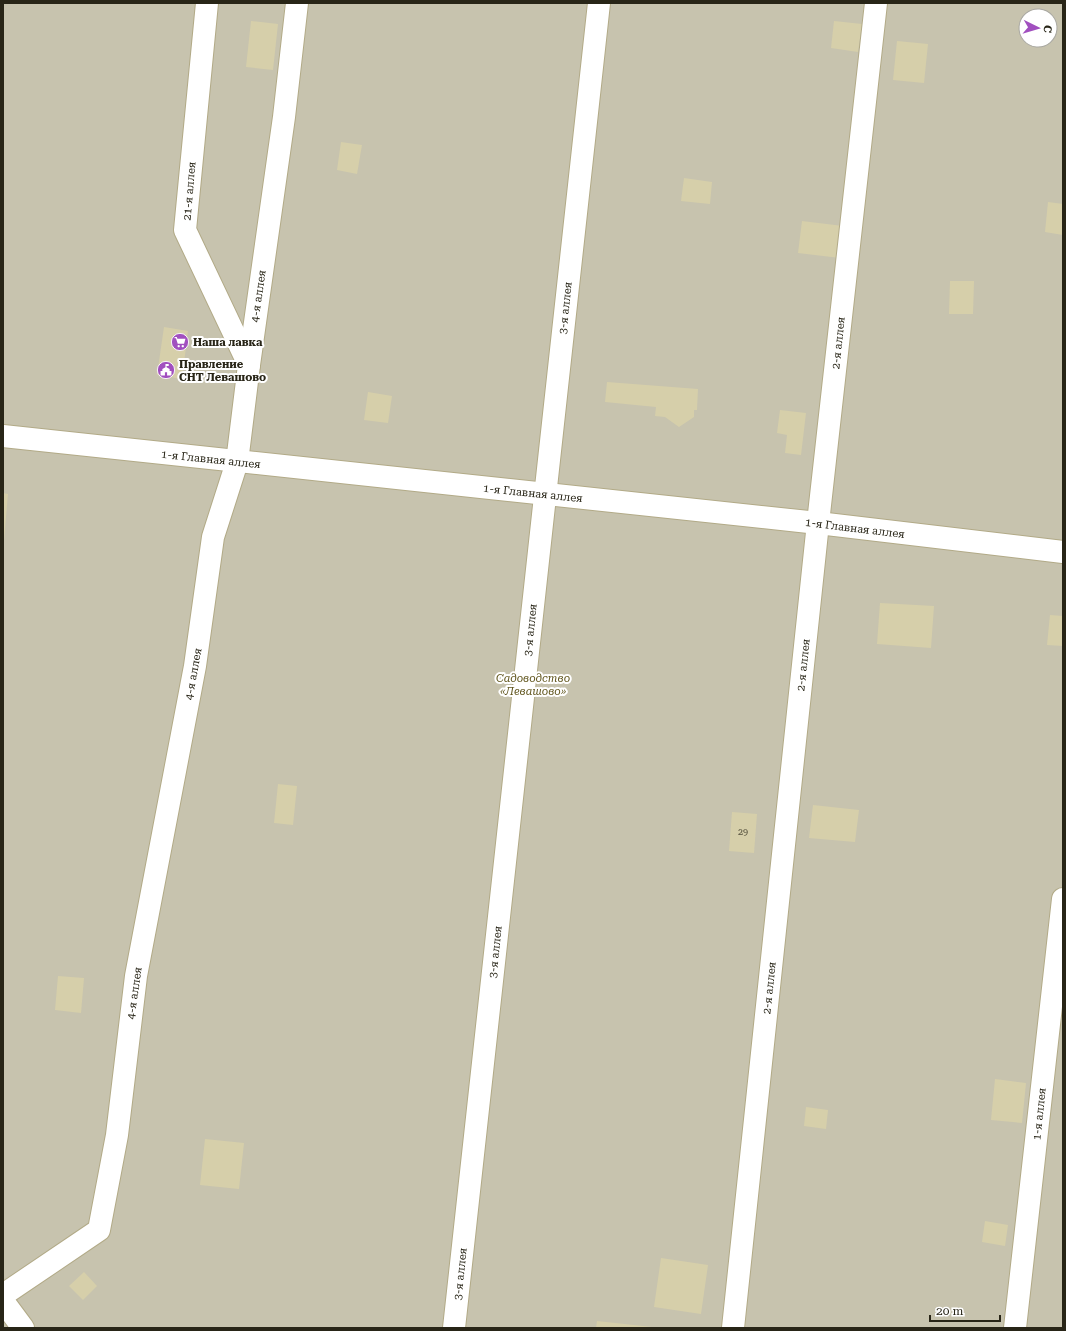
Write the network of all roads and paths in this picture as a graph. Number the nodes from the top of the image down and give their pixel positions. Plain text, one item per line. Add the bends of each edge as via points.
1 (207, 3) edge
2 (297, 3) edge
3 (598, 3) edge
4 (876, 3) edge
5 (249, 365) junction
6 (3, 436) edge
7 (237, 462) junction
8 (545, 494) junction
9 (818, 523) junction
10 (1063, 552) edge
11 (1063, 899) edge
12 (3, 1295) edge
13 (3, 1300) edge
14 (23, 1328) edge
15 (454, 1328) edge
16 (732, 1328) edge
17 (1015, 1328) edge

1 - 5 street, 21-я аллея via 185,230
2 - 5 street, 4-я аллея via 284,117
3 - 8 street, 3-я аллея
4 - 9 street, 2-я аллея
5 - 7 street, 4-я аллея
6 - 7 street, 1-я Главная аллея
7 - 8 street, 1-я Главная аллея
7 - 12 street, 4-я аллея via 213,537 195,666 136,976 118,1135 99,1230
8 - 9 street, 1-я Главная аллея
8 - 15 street, 3-я аллея
9 - 10 street, 1-я Главная аллея
9 - 16 street, 2-я аллея
11 - 17 street, 1-я аллея
13 - 14 street

